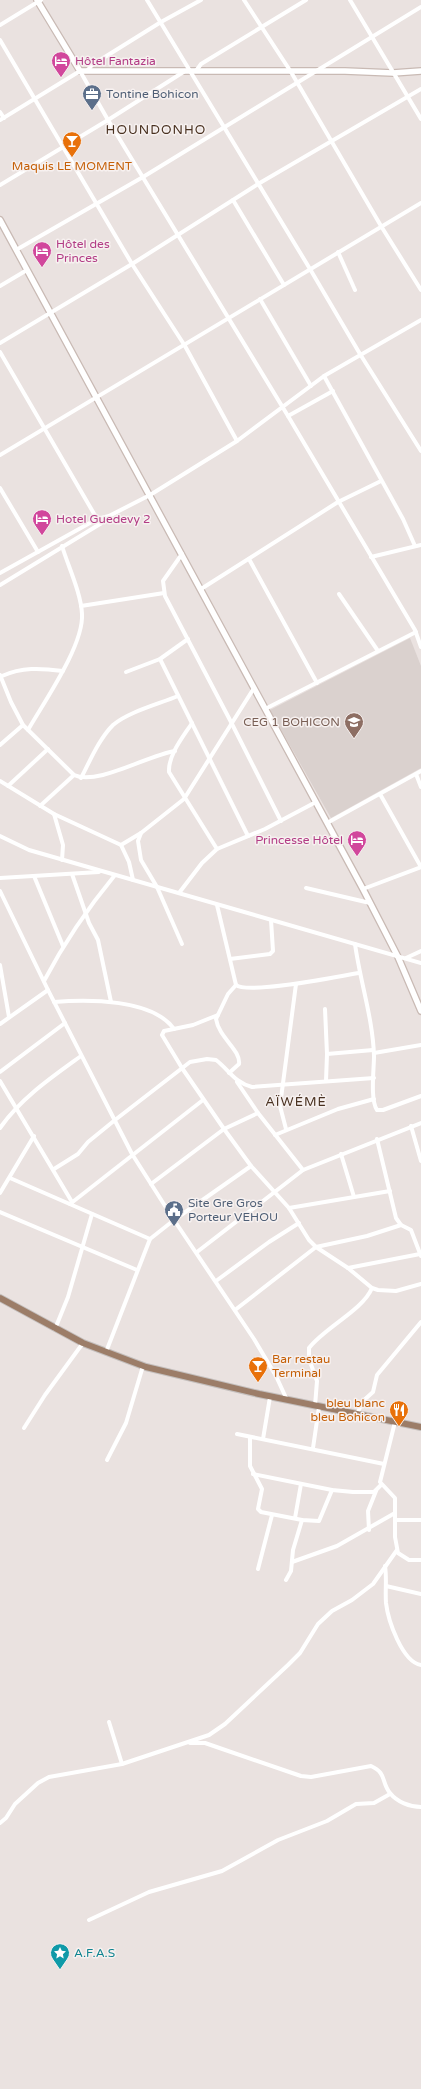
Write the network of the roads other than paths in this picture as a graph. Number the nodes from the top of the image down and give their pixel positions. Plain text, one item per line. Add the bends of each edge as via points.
1 (39, 0) edge
2 (147, 0) edge
3 (201, 0) edge
4 (244, 0) edge
5 (306, 0) edge
6 (350, 0) edge
7 (421, 7) edge
8 (161, 22) junction
9 (0, 25) edge
10 (262, 28) junction
11 (373, 37) junction
12 (0, 40) edge
13 (83, 71) junction
14 (190, 71) junction
15 (421, 71) edge
16 (291, 72) junction
17 (314, 72) junction
18 (393, 73) junction
19 (297, 83) junction
20 (421, 89) edge
21 (408, 97) junction
22 (34, 98) junction
23 (0, 112) edge
24 (2, 119) edge
25 (421, 119) edge
26 (108, 120) junction
27 (224, 128) junction
28 (333, 141) junction
29 (63, 147) junction
30 (143, 177) junction
31 (258, 184) junction
32 (0, 185) edge
33 (233, 200) junction
34 (421, 203) edge
35 (97, 204) junction
36 (0, 220) edge
37 (381, 226) junction
38 (178, 235) junction
39 (16, 250) junction
40 (338, 252) junction
41 (132, 264) junction
42 (310, 269) junction
43 (27, 270) junction
44 (284, 285) junction
45 (0, 286) edge
46 (355, 290) dead end
47 (421, 290) edge
48 (260, 300) junction
49 (50, 313) junction
50 (230, 319) junction
51 (421, 320) edge
52 (0, 343) edge
53 (185, 346) junction
54 (0, 352) edge
55 (360, 354) junction
56 (324, 376) junction
57 (311, 386) junction
58 (333, 391) junction
59 (96, 398) junction
60 (283, 408) junction
61 (288, 416) junction
62 (46, 429) junction
63 (237, 441) junction
64 (421, 451) edge
65 (0, 455) edge
66 (381, 481) junction
67 (0, 488) edge
68 (150, 495) junction
69 (338, 502) junction
70 (110, 516) junction
71 (97, 519) junction
72 (100, 524) junction
73 (421, 545) edge
74 (62, 546) junction
75 (415, 546) junction
76 (38, 552) junction
77 (182, 554) junction
78 (371, 557) junction
79 (249, 559) junction
80 (10, 568) junction
81 (0, 573) edge
82 (14, 576) junction
83 (0, 585) edge
84 (201, 589) junction
85 (164, 593) junction
86 (340, 594) dead end
87 (81, 606) junction
88 (416, 632) junction
89 (188, 639) junction
90 (421, 647) edge
91 (378, 651) junction
92 (160, 659) junction
93 (62, 671) junction
94 (126, 672) dead end
95 (1, 676) edge
96 (317, 683) junction
97 (254, 688) junction
98 (178, 696) junction
99 (265, 709) junction
100 (232, 722) junction
101 (192, 723) junction
102 (24, 725) junction
103 (28, 730) junction
104 (0, 745) edge
105 (48, 749) junction
106 (175, 751) junction
107 (210, 759) junction
108 (421, 771) edge
109 (416, 774) junction
110 (74, 775) junction
111 (81, 778) junction
112 (0, 781) edge
113 (8, 786) junction
114 (421, 787) edge
115 (380, 794) junction
116 (184, 799) junction
117 (316, 802) junction
118 (40, 806) junction
119 (54, 814) junction
120 (281, 821) junction
121 (328, 823) junction
122 (141, 832) junction
123 (0, 836) edge
124 (248, 836) junction
125 (121, 845) junction
126 (218, 849) junction
127 (62, 860) junction
128 (104, 872) junction
129 (72, 874) junction
130 (115, 875) junction
131 (34, 876) junction
132 (0, 878) edge
133 (134, 880) junction
134 (157, 887) junction
135 (306, 888) dead end
136 (363, 889) junction
137 (0, 891) edge
138 (180, 893) junction
139 (371, 903) junction
140 (217, 905) junction
141 (85, 911) junction
142 (271, 920) junction
143 (182, 944) dead end
144 (355, 944) junction
145 (63, 946) junction
146 (421, 951) edge
147 (398, 957) junction
148 (230, 959) junction
149 (406, 959) junction
150 (421, 963) edge
151 (0, 965) edge
152 (359, 973) junction
153 (44, 982) junction
154 (296, 984) junction
155 (236, 985) junction
156 (48, 990) junction
157 (54, 1002) junction
158 (111, 1002) junction
159 (325, 1009) dead end
160 (421, 1011) edge
161 (218, 1015) junction
162 (10, 1017) junction
163 (65, 1023) junction
164 (0, 1024) edge
165 (174, 1029) junction
166 (421, 1045) edge
167 (374, 1052) junction
168 (327, 1054) junction
169 (81, 1056) junction
170 (182, 1068) junction
171 (0, 1072) edge
172 (229, 1073) junction
173 (374, 1078) junction
174 (235, 1080) junction
175 (326, 1080) junction
176 (0, 1081) edge
177 (282, 1085) junction
178 (421, 1096) edge
179 (374, 1099) junction
180 (203, 1100) junction
181 (16, 1108) junction
182 (258, 1113) junction
183 (115, 1120) junction
184 (421, 1123) edge
185 (411, 1126) junction
186 (0, 1128) edge
187 (224, 1129) junction
188 (286, 1129) junction
189 (275, 1135) junction
190 (34, 1136) junction
191 (377, 1139) junction
192 (132, 1154) junction
193 (341, 1154) junction
194 (421, 1161) edge
195 (251, 1166) junction
196 (54, 1169) junction
197 (304, 1170) junction
198 (10, 1178) junction
199 (151, 1184) junction
200 (390, 1191) junction
201 (273, 1192) junction
202 (0, 1193) edge
203 (354, 1197) junction
204 (71, 1203) junction
205 (289, 1208) junction
206 (0, 1212) edge
207 (92, 1214) junction
208 (174, 1220) junction
209 (299, 1223) junction
210 (401, 1224) junction
211 (150, 1239) junction
212 (316, 1247) junction
213 (83, 1248) junction
214 (197, 1252) junction
215 (421, 1255) edge
216 (348, 1268) junction
217 (137, 1270) junction
218 (216, 1281) junction
219 (421, 1284) edge
220 (372, 1288) junction
221 (0, 1298) edge
222 (235, 1310) junction
223 (421, 1322) edge
224 (55, 1329) junction
225 (83, 1343) junction
226 (106, 1352) junction
227 (143, 1366) junction
228 (270, 1396) junction
229 (287, 1400) junction
230 (317, 1406) junction
231 (357, 1414) junction
232 (395, 1422) junction
233 (421, 1427) edge
234 (24, 1428) dead end
235 (237, 1434) dead end
236 (250, 1436) junction
237 (263, 1439) junction
238 (313, 1448) junction
239 (107, 1460) dead end
240 (384, 1464) junction
241 (253, 1474) junction
242 (301, 1484) junction
243 (381, 1485) junction
244 (332, 1490) junction
245 (376, 1491) junction
246 (395, 1513) junction
247 (272, 1514) junction
248 (295, 1518) junction
249 (302, 1520) junction
250 (396, 1520) junction
251 (421, 1520) edge
252 (369, 1530) junction
253 (397, 1550) junction
254 (421, 1560) edge
255 (292, 1562) junction
256 (385, 1566) junction
257 (258, 1569) dead end
258 (286, 1580) dead end
259 (386, 1586) junction
260 (421, 1594) edge
261 (421, 1665) edge
262 (109, 1722) dead end
263 (185, 1743) junction
264 (122, 1764) junction
265 (390, 1794) junction
266 (421, 1807) edge
267 (0, 1823) edge
268 (89, 1920) dead end

1 - 9 street
1 - 13 street
2 - 8 street
3 - 8 street
4 - 10 street
5 - 10 street
6 - 11 street
7 - 11 street
8 - 13 street
8 - 14 street
10 - 14 street
10 - 16 street
11 - 17 street
11 - 18 street
12 - 22 street
13 - 14 street
13 - 22 street
13 - 26 street
14 - 16 street
14 - 26 street
14 - 27 street
15 - 18 street
16 - 17 street
16 - 19 street
17 - 18 street
17 - 19 street
18 - 21 street
19 - 27 street
19 - 28 street
20 - 21 street
21 - 25 street
21 - 28 street
22 - 24 street
22 - 29 street
23 - 24 street
26 - 29 street
26 - 30 street
27 - 30 street
27 - 31 street
28 - 31 street
28 - 37 street
29 - 32 street
29 - 35 street
30 - 35 street
30 - 38 street
31 - 33 street
31 - 42 street
33 - 38 street
33 - 44 street
34 - 37 street
35 - 39 street
35 - 41 street
36 - 39 street
37 - 40 street
37 - 47 street
38 - 41 street
38 - 50 street
39 - 43 street
40 - 42 street
40 - 46 street
41 - 49 street
41 - 53 street
42 - 44 street
42 - 55 street
43 - 45 street
43 - 49 street
44 - 48 street
48 - 50 street
48 - 57 street
49 - 52 street
49 - 59 street
50 - 53 street
50 - 60 street
51 - 55 street
53 - 59 street
53 - 63 street
54 - 62 street
55 - 56 street
55 - 64 street
56 - 57 street
56 - 58 street
57 - 60 street
58 - 61 street
58 - 66 street
59 - 62 street
59 - 68 street
60 - 61 street
60 - 63 street
61 - 69 street
62 - 65 street
62 - 71 street
63 - 68 street
66 - 69 street
66 - 75 street
67 - 76 street
68 - 70 street
68 - 77 street
69 - 78 street
69 - 79 street
70 - 71 street
70 - 72 street
71 - 72 street
71 - 76 street
72 - 74 street
73 - 75 street
74 - 82 street
74 - 87 street
75 - 78 street
76 - 80 street
77 - 84 street
77 - 85 street via 163,581
78 - 88 street
79 - 84 street
79 - 96 street
80 - 81 street
80 - 82 street
82 - 83 street
84 - 97 street
85 - 87 street
85 - 89 street
86 - 91 street
87 - 93 street via 82,626
88 - 90 street
88 - 91 street
89 - 92 street
89 - 100 street
91 - 96 street
92 - 94 street
92 - 98 street
93 - 95 street via 30,668
93 - 103 street
95 - 102 street
96 - 99 street
97 - 99 street
97 - 100 street
98 - 101 street
98 - 111 street via 123,718 113,726 102,740
99 - 117 street
100 - 107 street
100 - 120 street
101 - 106 street
101 - 107 street
102 - 103 street
102 - 104 street
103 - 105 street
105 - 110 street
105 - 113 street
106 - 111 street via 161,753 129,767 90,778
106 - 116 street via 169,772
107 - 116 street
107 - 124 street
108 - 109 street
109 - 114 street
109 - 115 street
110 - 111 street
110 - 118 street
112 - 113 street
113 - 118 street
115 - 121 street
115 - 136 street via 421,867
116 - 122 street
116 - 126 street
117 - 120 street
117 - 121 street
118 - 119 street
119 - 125 street
119 - 127 street via 63,845
120 - 124 street
121 - 136 street
122 - 125 street
122 - 134 street via 138,851
123 - 127 street via 29,850
124 - 126 street
125 - 133 street
126 - 138 street via 202,863
127 - 128 street
128 - 129 street
128 - 130 street
129 - 131 street
129 - 141 street
130 - 133 street
130 - 141 street
131 - 132 street
131 - 145 street
133 - 134 street
134 - 138 street
134 - 143 street
135 - 139 street
136 - 139 street
137 - 153 street
138 - 140 street
139 - 147 street
140 - 142 street
140 - 148 street
141 - 145 street
141 - 158 street via 98,940
142 - 144 street
142 - 148 street via 272,953
144 - 147 street
144 - 152 street
145 - 153 street
146 - 149 street
147 - 149 street
147 - 160 street
148 - 155 street
149 - 150 street
151 - 162 street
152 - 154 street
152 - 167 street
153 - 156 street
154 - 155 street via 246,988
154 - 177 street
155 - 161 street via 228,994
156 - 157 street
156 - 162 street
157 - 158 street
157 - 163 street
158 - 165 street via 156,1013
159 - 168 street
161 - 165 street via 197,1024
161 - 172 street via 217,1024 220,1032 236,1051 239,1060 235,1069
162 - 164 street
163 - 169 street
163 - 171 street
165 - 170 street via 162,1034
166 - 167 street
167 - 168 street
167 - 173 street
168 - 175 street
169 - 181 street via 54,1075
169 - 183 street
170 - 172 street via 194,1060 207,1059 216,1060
170 - 180 street
170 - 183 street
172 - 174 street
173 - 175 street
173 - 179 street
174 - 177 street via 252,1087
174 - 182 street
175 - 177 street
176 - 181 street
177 - 188 street via 280,1114
178 - 179 street via 379,1110
179 - 188 street via 338,1109
180 - 187 street
180 - 192 street
181 - 186 street
181 - 190 street
182 - 187 street
182 - 189 street
183 - 192 street
183 - 196 street via 88,1142 78,1154
184 - 185 street
185 - 191 street
185 - 194 street
187 - 195 street
187 - 199 street
188 - 189 street
189 - 197 street
190 - 196 street
190 - 198 street
191 - 193 street
191 - 200 street
192 - 199 street
192 - 204 street
193 - 197 street
193 - 203 street
195 - 201 street
195 - 208 street
196 - 204 street
197 - 201 street
198 - 202 street
198 - 204 street
199 - 208 street
200 - 203 street
200 - 210 street via 396,1218
201 - 205 street
201 - 214 street
203 - 205 street
204 - 207 street
205 - 209 street
206 - 213 street
207 - 211 street
207 - 213 street
208 - 211 street
208 - 214 street
209 - 212 street
209 - 218 street
210 - 212 street via 373,1235
210 - 215 street via 411,1230
211 - 217 street
212 - 216 street
212 - 222 street
213 - 217 street
213 - 224 street via 68,1298
214 - 218 street
215 - 216 street
216 - 220 street
217 - 226 street
218 - 222 street
219 - 220 street via 385,1292
220 - 230 street via 362,1301 309,1348 309,1359 317,1381
221 - 224 main road
222 - 229 street via 273,1371
223 - 231 street via 377,1375 373,1392 362,1401
224 - 225 main road
225 - 226 main road
225 - 234 street via 44,1395
226 - 227 main road
227 - 228 main road
227 - 239 street via 126,1423
228 - 229 main road
228 - 237 street
229 - 230 main road
230 - 231 main road
230 - 238 street
231 - 232 main road
232 - 233 main road
232 - 240 street
235 - 236 street
236 - 237 street
236 - 241 street via 250,1466
237 - 238 street
238 - 240 street
240 - 243 street
241 - 242 street
241 - 247 street via 262,1489 259,1511
242 - 244 street
242 - 248 street
243 - 245 street
243 - 246 street via 395,1496
244 - 245 street
244 - 249 street via 319,1521
245 - 252 street via 368,1512
246 - 250 street
246 - 252 street
247 - 248 street
247 - 257 street
248 - 249 street
249 - 255 street
250 - 251 street
250 - 253 street
252 - 255 street via 337,1546
253 - 254 street via 402,1557 409,1560
253 - 256 street
255 - 258 street
256 - 259 street
256 - 263 street via 373,1584 332,1611 318,1624 300,1653 225,1724 209,1735
259 - 260 street
259 - 261 street via 387,1609 396,1638 408,1657
262 - 264 street
263 - 264 street
263 - 265 street via 205,1743 301,1776 311,1777 371,1766 378,1769 383,1776
264 - 267 street via 42,1780 15,1804
265 - 266 street via 411,1806
265 - 268 street via 374,1803 356,1804 327,1821 278,1840 222,1870 149,1892

